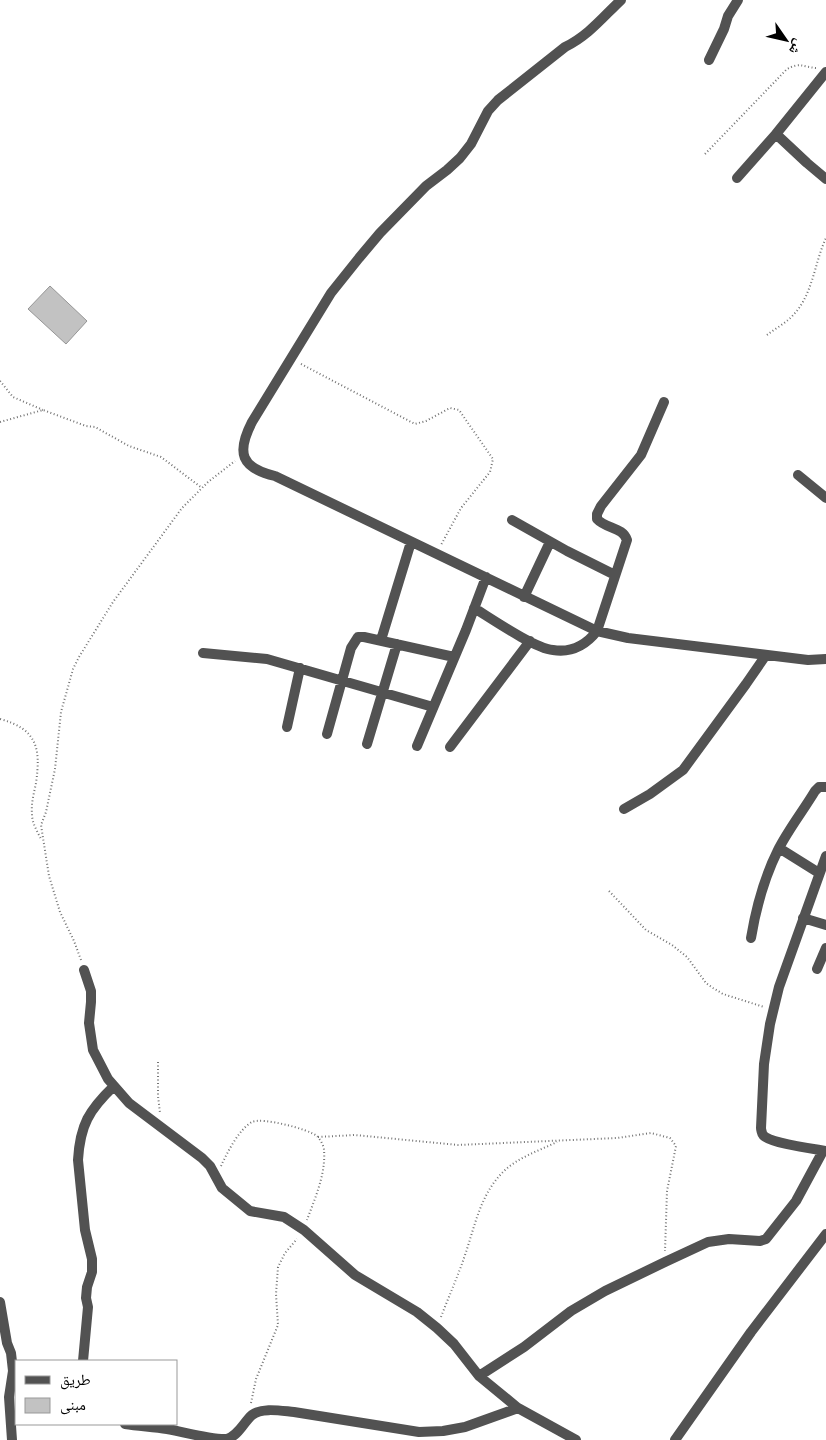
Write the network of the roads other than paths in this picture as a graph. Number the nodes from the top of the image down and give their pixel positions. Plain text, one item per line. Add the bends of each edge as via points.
1 (621, 0) edge
2 (738, 0) edge
3 (709, 60) dead end
4 (822, 70) edge
5 (776, 134) junction
6 (737, 178) dead end
7 (826, 179) edge
8 (664, 402) dead end
9 (798, 474) dead end
10 (826, 498) edge
11 (512, 520) dead end
12 (411, 542) junction
13 (550, 542) junction
14 (615, 575) junction
15 (486, 577) junction
16 (524, 597) junction
17 (474, 608) junction
18 (597, 630) junction
19 (380, 640) junction
20 (530, 641) junction
21 (397, 644) junction
22 (203, 653) dead end
23 (766, 655) junction
24 (454, 657) junction
25 (826, 659) edge
26 (300, 668) junction
27 (341, 680) junction
28 (383, 692) junction
29 (433, 707) junction
30 (287, 727) dead end
31 (327, 734) dead end
32 (367, 744) dead end
33 (417, 746) dead end
34 (450, 747) dead end
35 (826, 787) edge
36 (624, 809) dead end
37 (779, 848) junction
38 (826, 856) edge
39 (819, 873) junction
40 (803, 918) junction
41 (826, 924) edge
42 (751, 938) dead end
43 (826, 948) edge
44 (818, 969) dead end
45 (84, 970) road end
46 (114, 1086) junction
47 (824, 1151) edge
48 (826, 1234) edge
49 (0, 1302) edge
50 (83, 1360) edge
51 (479, 1376) junction
52 (8, 1399) edge
53 (518, 1408) junction
54 (133, 1425) edge
55 (12, 1440) edge
56 (576, 1440) edge
57 (675, 1440) edge

1 - 12 street via 578,41 565,47 498,100 460,158 426,186 380,233 331,293 245,436 243,455 260,472 275,476
2 - 3 street
4 - 5 street
5 - 6 street
5 - 7 street
8 - 14 street via 641,455 597,514 601,523 626,536
9 - 10 street
11 - 13 street
12 - 15 street
12 - 19 street
13 - 14 street
13 - 16 street
14 - 18 street
15 - 16 street
15 - 17 street
16 - 18 street
17 - 20 street
17 - 24 street
18 - 20 street via 589,641 563,650 552,650
18 - 23 street via 628,638
19 - 21 street
19 - 27 street via 358,637
20 - 34 street
21 - 24 street
21 - 28 street
22 - 26 street via 260,658
23 - 25 street
23 - 36 street via 683,770
24 - 29 street
26 - 27 street
26 - 30 street
27 - 28 street
27 - 31 street
28 - 29 street
28 - 32 street
29 - 33 street
35 - 37 street via 815,791
37 - 39 street
37 - 42 street via 761,893
38 - 39 street
39 - 40 street
40 - 41 street
40 - 47 street via 773,1010 764,1064 762,1132 774,1140
43 - 44 street
45 - 46 street via 91,991 89,1023 93,1050
46 - 50 street via 89,1114 78,1150 85,1230 92,1260 92,1272 86,1287 88,1307
46 - 51 street via 129,1103 202,1158 222,1188 250,1211 284,1217 304,1230 355,1275 417,1312 437,1328
47 - 51 street via 796,1201 766,1240 708,1242 665,1262 571,1311
48 - 57 street via 751,1332
49 - 52 street via 13,1371
51 - 53 street
52 - 55 street
53 - 54 street via 465,1427 443,1431 420,1432 275,1411 258,1412 227,1439
53 - 56 street

